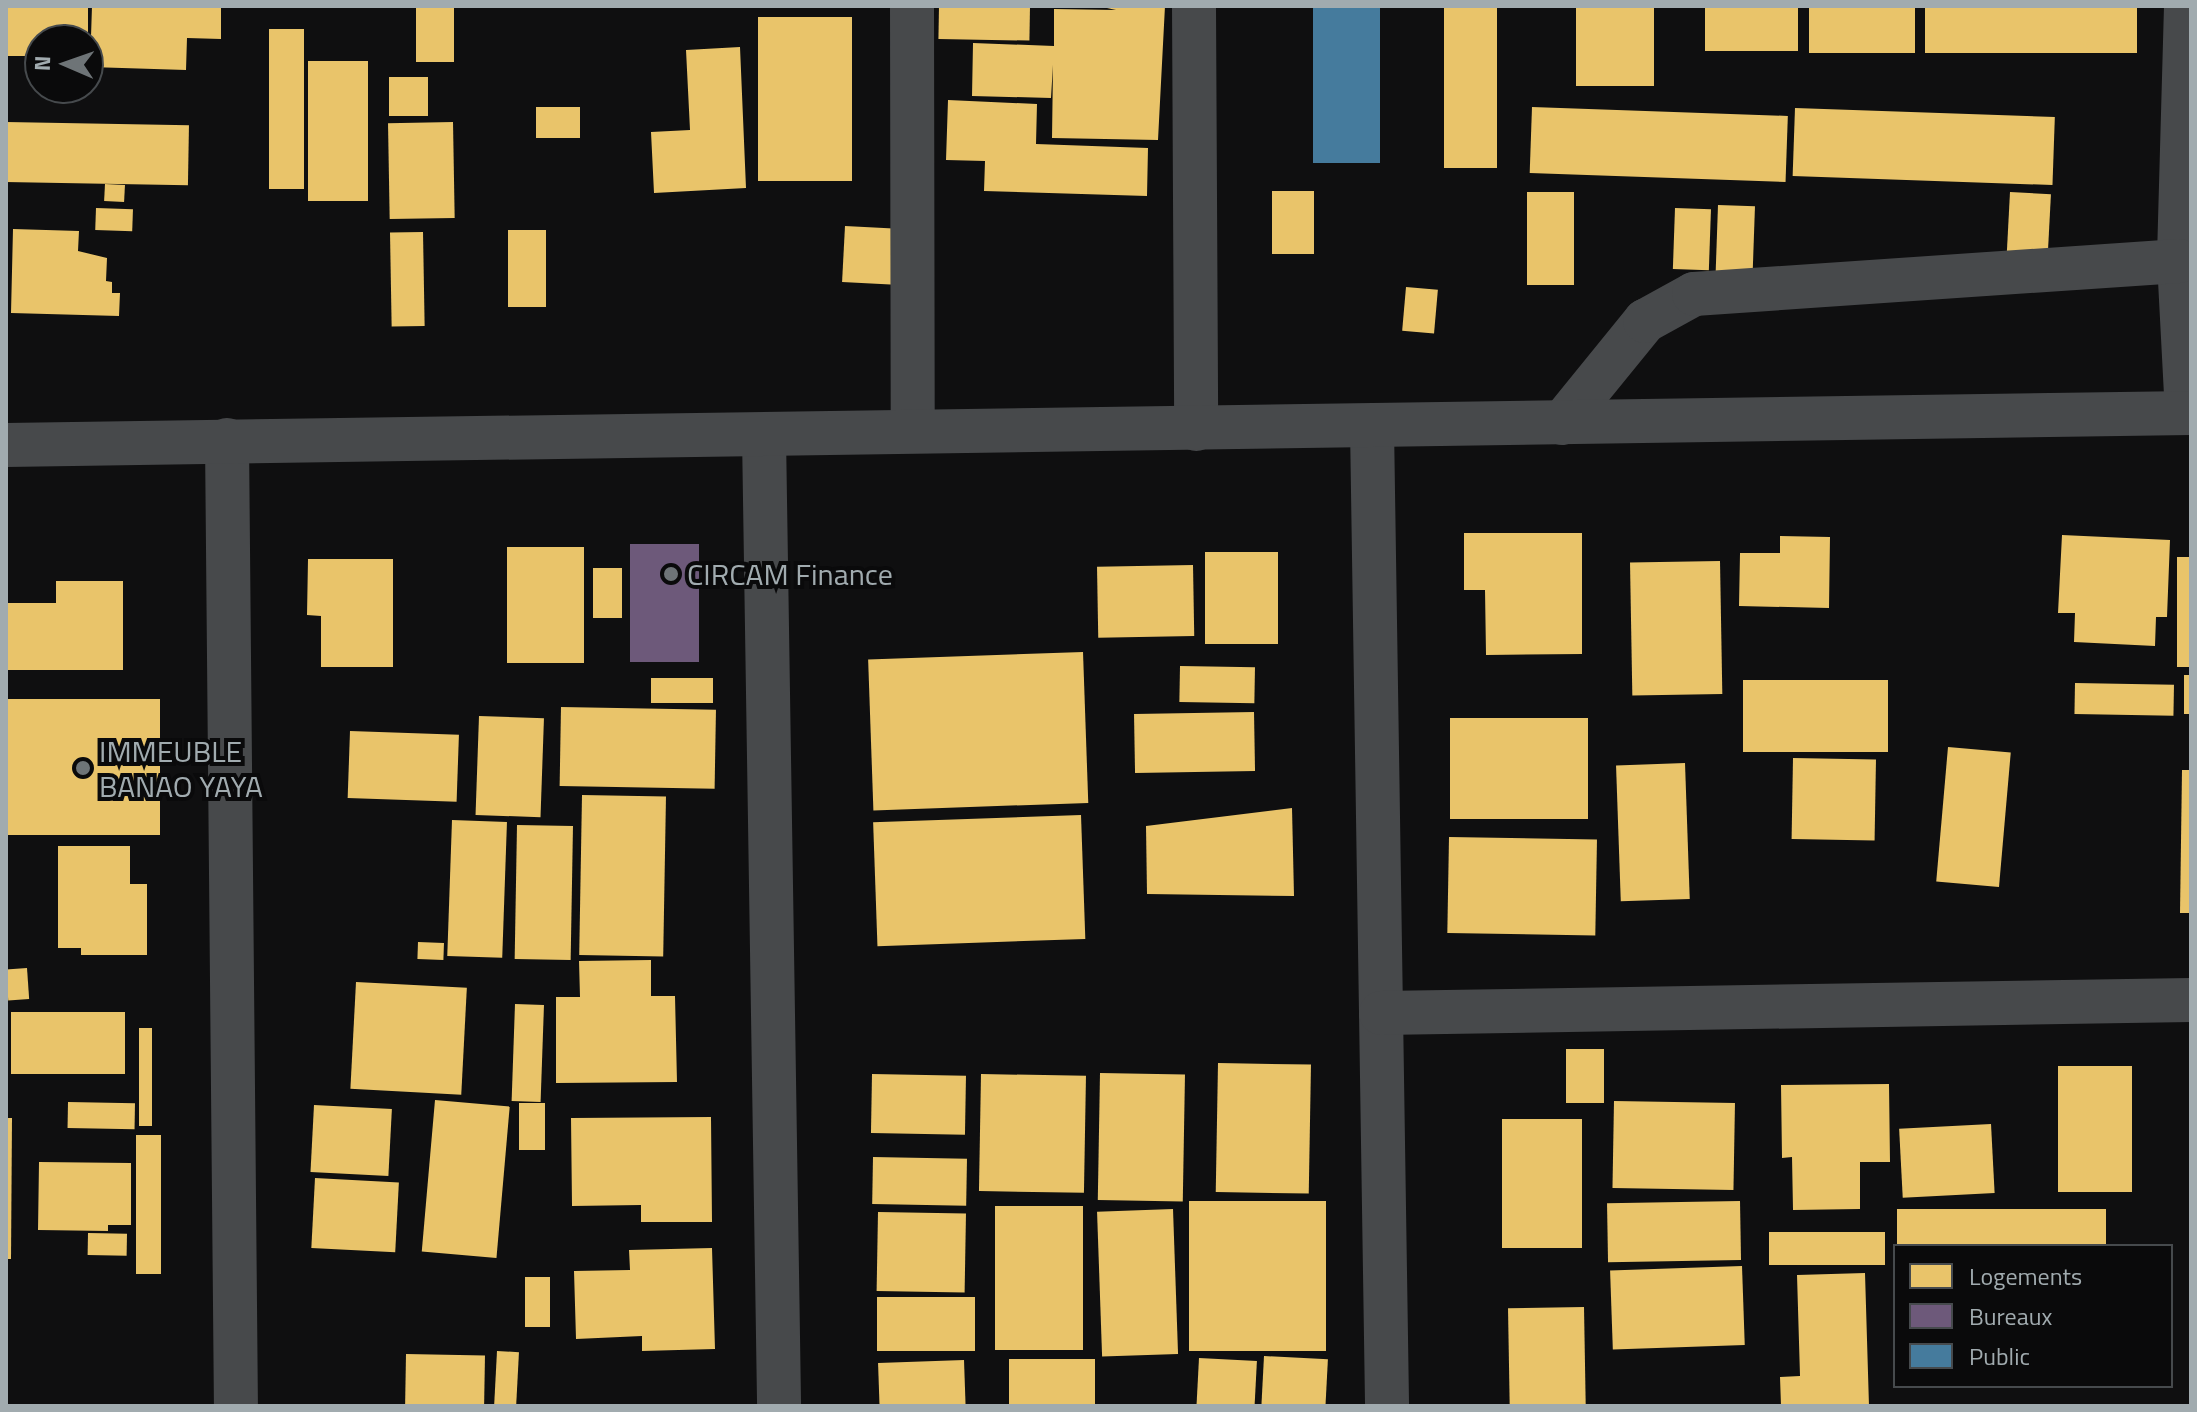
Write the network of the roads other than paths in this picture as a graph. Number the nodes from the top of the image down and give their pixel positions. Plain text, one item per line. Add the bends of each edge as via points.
1 (912, 6) edge
2 (1194, 6) edge
3 (2186, 6) edge
4 (2179, 261) junction
5 (2189, 413) edge
6 (1562, 423) junction
7 (1372, 426) junction
8 (913, 429) junction
9 (1196, 429) junction
10 (764, 435) junction
11 (227, 440) junction
12 (6, 445) edge
13 (2191, 1000) edge
14 (1381, 1013) junction
15 (236, 1406) edge
16 (779, 1406) edge
17 (1387, 1406) edge

1 - 8 street
2 - 9 street
3 - 4 street
4 - 5 street
4 - 6 street via 1694,294 1645,321
5 - 6 street
6 - 7 street
7 - 9 street
7 - 14 street
8 - 9 street
8 - 10 street
10 - 11 street
10 - 16 street
11 - 12 street
11 - 15 street
13 - 14 street
14 - 17 street

